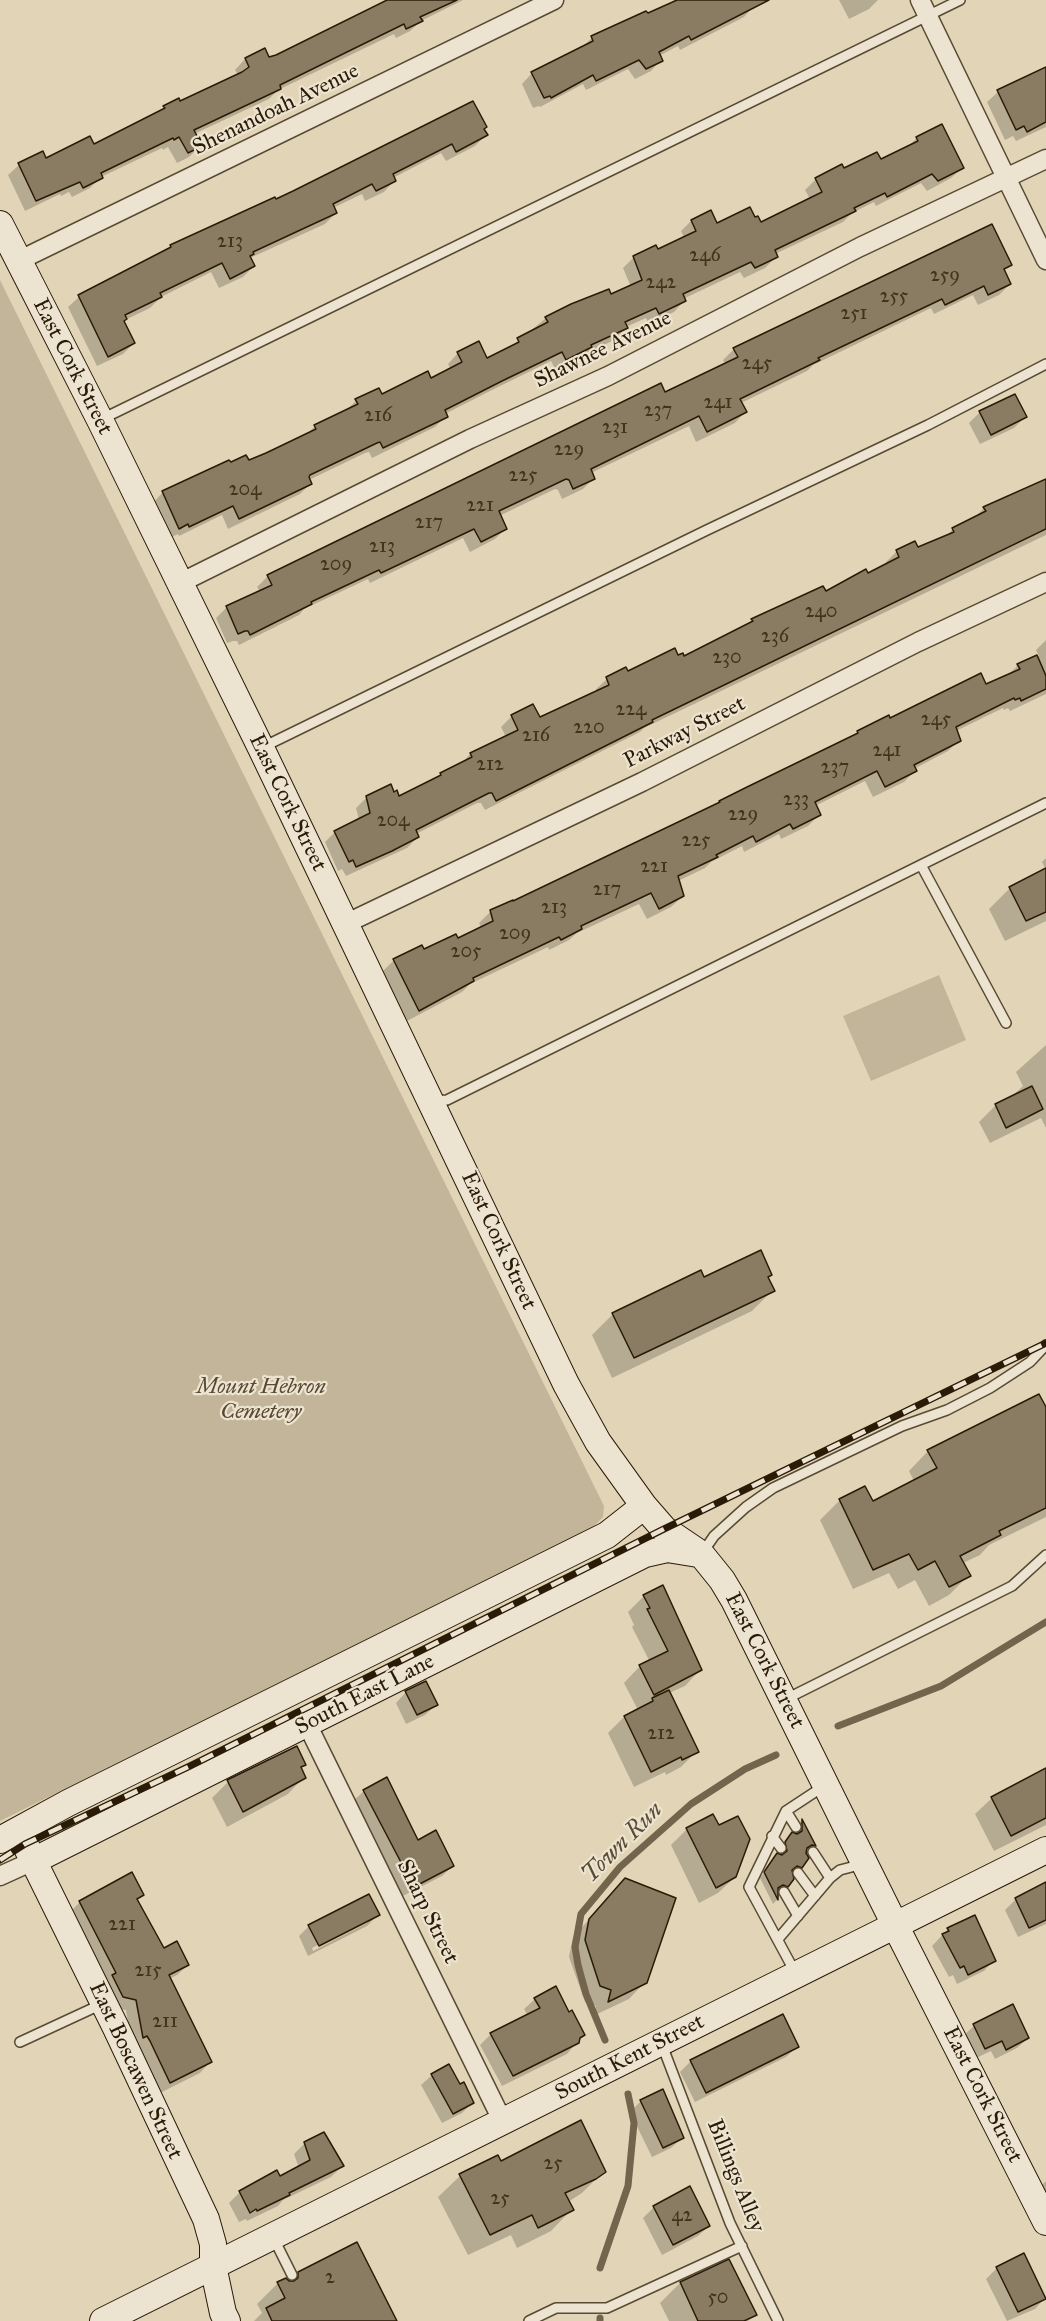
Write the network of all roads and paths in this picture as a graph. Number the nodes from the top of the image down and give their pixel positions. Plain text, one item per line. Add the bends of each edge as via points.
1 (554, 0) edge
2 (960, 0) edge
3 (924, 8) edge
4 (1046, 159) edge
5 (1005, 179) junction
6 (0, 224) edge
7 (1046, 260) edge
8 (18, 261) junction
9 (1046, 364) edge
10 (100, 420) junction
11 (1046, 582) edge
12 (180, 583) junction
13 (261, 748) junction
14 (1046, 803) edge
15 (921, 865) junction
16 (345, 924) junction
17 (1006, 1023) dead end
18 (431, 1101) junction
19 (1046, 1345) edge
20 (644, 1506) junction
21 (701, 1554) junction
22 (1046, 1555) edge
23 (784, 1700) junction
24 (307, 1724) junction
25 (826, 1784) junction
26 (786, 1811) junction
27 (796, 1827) dead end
28 (9, 1834) edge
29 (772, 1836) junction
30 (781, 1848) dead end
31 (1046, 1850) edge
32 (813, 1852) dead end
33 (33, 1861) junction
34 (865, 1863) junction
35 (798, 1873) dead end
36 (0, 1876) edge
37 (830, 1878) junction
38 (784, 1892) dead end
39 (814, 1896) junction
40 (798, 1916) junction
41 (895, 1925) junction
42 (778, 1939) junction
43 (797, 1974) junction
44 (104, 2003) junction
45 (20, 2042) dead end
46 (661, 2043) junction
47 (503, 2122) junction
48 (1046, 2222) edge
49 (273, 2236) junction
50 (742, 2246) junction
51 (213, 2266) junction
52 (292, 2274) dead end
53 (103, 2321) edge
54 (227, 2321) edge
55 (529, 2321) edge
56 (778, 2321) edge

1 - 8 street, Shenandoah Avenue
2 - 3 lane
3 - 5 street
3 - 10 lane
4 - 5 street, Shawnee Avenue
5 - 7 street
5 - 12 street, Shawnee Avenue
6 - 8 street, East Cork Street
8 - 10 street, East Cork Street
9 - 13 lane
10 - 12 street, East Cork Street
11 - 16 street, Parkway Street
12 - 13 street, East Cork Street
13 - 16 street, East Cork Street
14 - 15 lane
15 - 17 lane
15 - 18 lane via 447,1100
16 - 18 street, East Cork Street
18 - 20 street, East Cork Street via 566,1384 598,1442
19 - 21 lane via 1030,1362 990,1388 773,1488 738,1514
20 - 21 street, East Cork Street via 664,1529
20 - 28 street, South East Lane via 607,1535
21 - 23 street, East Cork Street via 734,1600
21 - 24 street, South East Lane via 667,1549 645,1554
22 - 23 lane via 1012,1586
23 - 25 street, East Cork Street
24 - 33 street, South East Lane
24 - 47 street, Sharp Street
25 - 26 lane
25 - 34 street, East Cork Street
26 - 27 lane
26 - 29 lane
28 - 33 street, East Boscawen Street
29 - 30 lane
29 - 42 lane via 765,1861 749,1887
31 - 41 street, South Kent Street
32 - 37 lane
33 - 36 street
33 - 44 street, East Boscawen Street
34 - 37 lane via 840,1870
34 - 41 street, East Cork Street
35 - 39 lane
37 - 39 lane
38 - 40 lane
39 - 40 lane
40 - 42 lane
41 - 43 street, South Kent Street
41 - 48 street, East Cork Street
42 - 43 lane
43 - 46 street, South Kent Street
44 - 45 lane
44 - 51 street, East Boscawen Street via 206,2220 213,2244
46 - 47 street, South Kent Street
46 - 50 lane, Billings Alley
47 - 49 street, South Kent Street
49 - 51 street, South Kent Street
49 - 52 lane
50 - 55 lane via 607,2308 556,2308
50 - 56 lane, Billings Alley
51 - 53 street, South Kent Street
51 - 54 street, East Boscawen Street

